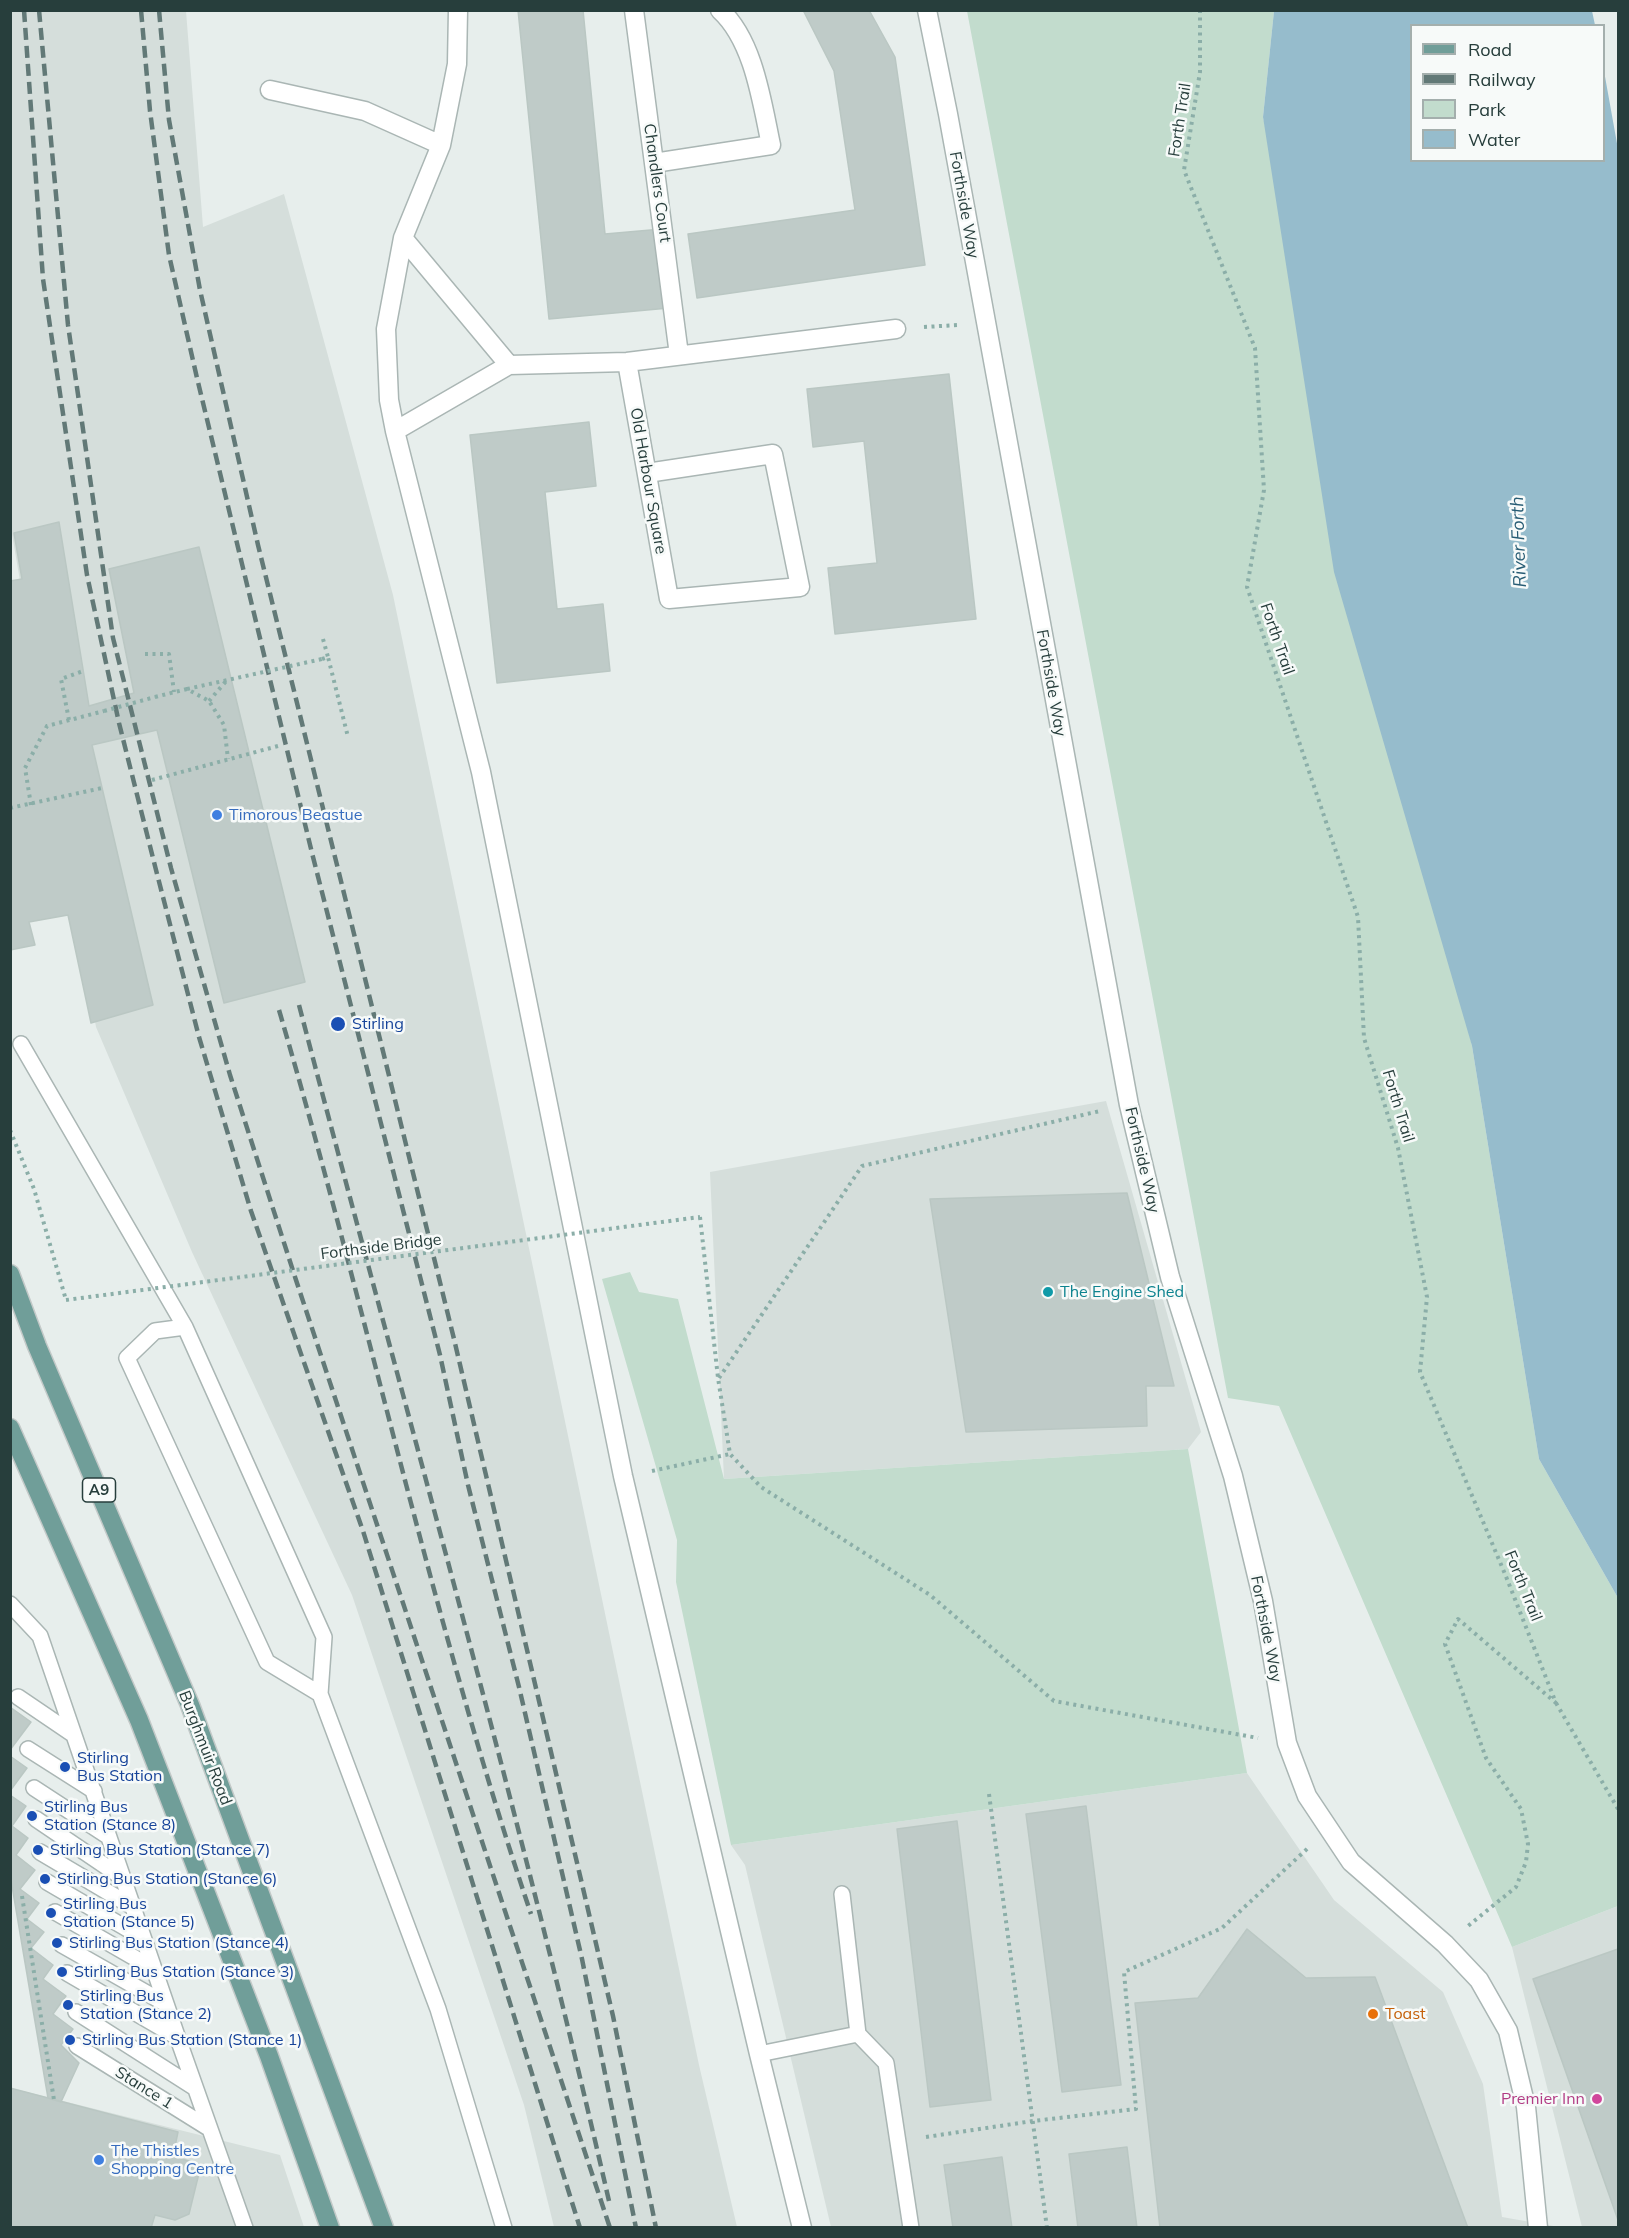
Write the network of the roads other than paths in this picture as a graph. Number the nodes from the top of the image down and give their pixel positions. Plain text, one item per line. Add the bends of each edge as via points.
1 (458, 10) edge
2 (634, 10) edge
3 (720, 10) edge
4 (927, 10) edge
5 (270, 90) dead end
6 (441, 145) junction
7 (654, 163) junction
8 (403, 238) junction
9 (896, 329) road end
10 (680, 355) junction
11 (627, 362) junction
12 (509, 365) junction
13 (395, 431) junction
14 (647, 473) junction
15 (21, 1044) dead end
16 (10, 1274) edge
17 (185, 1327) junction
18 (10, 1428) edge
19 (10, 1604) edge
20 (320, 1694) junction
21 (18, 1697) dead end
22 (74, 1735) junction
23 (28, 1749) dead end
24 (34, 1788) dead end
25 (94, 1791) junction
26 (36, 1819) dead end
27 (109, 1837) junction
28 (40, 1851) dead end
29 (123, 1878) junction
30 (47, 1882) dead end
31 (842, 1894) dead end
32 (133, 1907) junction
33 (55, 1912) dead end
34 (144, 1938) junction
35 (62, 1944) dead end
36 (154, 1969) junction
37 (68, 1973) dead end
38 (166, 2004) junction
39 (76, 2013) dead end
40 (858, 2034) junction
41 (177, 2037) junction
42 (77, 2046) dead end
43 (759, 2054) junction
44 (195, 2088) junction
45 (210, 2129) junction
46 (245, 2228) edge
47 (330, 2228) edge
48 (384, 2228) edge
49 (504, 2228) edge
50 (802, 2228) edge
51 (911, 2228) edge
52 (1538, 2228) edge

1 - 6 street via 457,64
2 - 7 street, Chandlers Court
3 - 7 street via 729,19 755,69 771,145
4 - 52 street, Forthside Way via 1129,1104 1170,1277 1233,1476 1263,1601 1287,1743 1307,1796 1351,1862 1445,1944 1479,1980 1508,2031 1526,2108
5 - 6 street via 365,111
6 - 8 street
7 - 10 street, Chandlers Court
8 - 12 street
8 - 13 street via 386,328 389,400
9 - 10 street
10 - 11 street
11 - 12 street
11 - 14 street, Old Harbour Square
12 - 13 street
13 - 43 street via 481,772 623,1476
14 - 14 street, Old Harbour Square via 669,599 800,587 773,454
15 - 17 lane
16 - 48 main road, Burghmuir Road / A9 via 190,1705
17 - 20 lane via 324,1637
17 - 20 lane via 155,1331 127,1358 267,1662
18 - 47 main road via 139,1720 269,2056
19 - 22 lane via 40,1636
20 - 49 lane via 438,2009
21 - 22 lane
22 - 25 lane
23 - 25 lane
24 - 27 lane
25 - 27 lane
26 - 29 lane
27 - 29 lane
28 - 32 lane
29 - 32 lane
30 - 34 lane
31 - 40 lane
32 - 34 lane
33 - 36 lane
34 - 36 lane
35 - 38 lane
36 - 38 lane
37 - 41 lane
38 - 41 lane
39 - 44 lane
40 - 43 lane
40 - 51 lane via 886,2063
41 - 44 lane
42 - 45 lane, Stance 1
43 - 50 street
44 - 45 lane
45 - 46 lane

